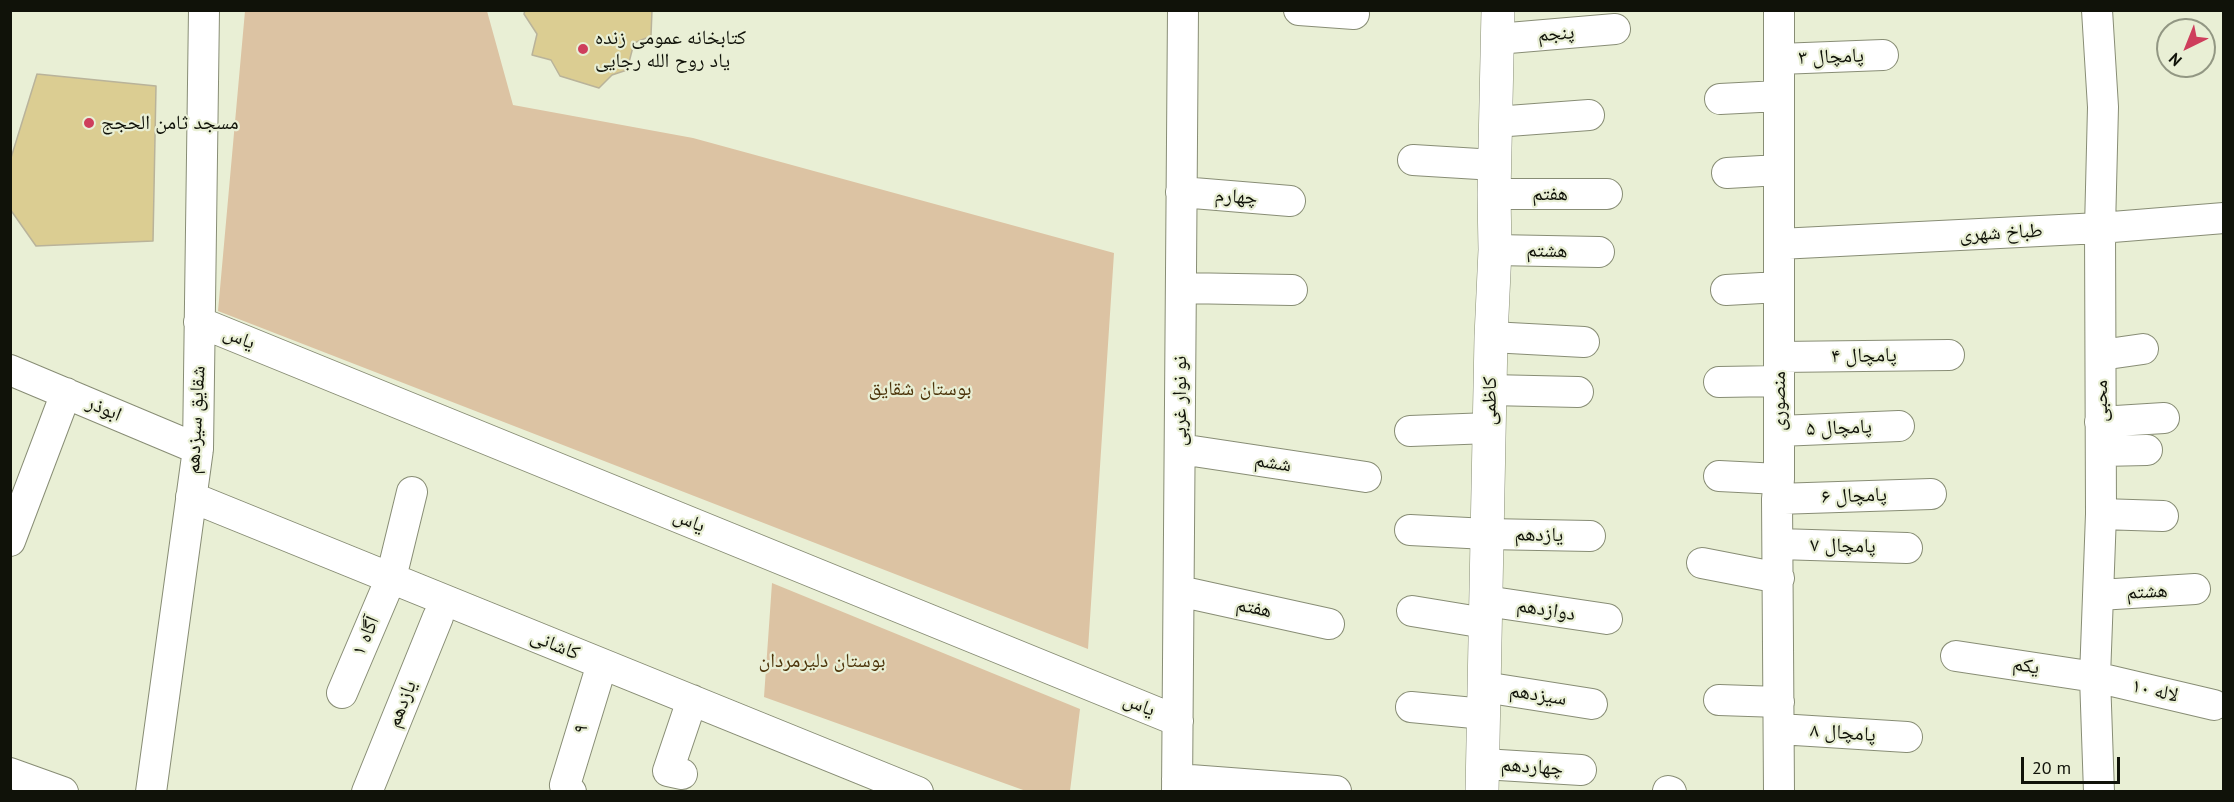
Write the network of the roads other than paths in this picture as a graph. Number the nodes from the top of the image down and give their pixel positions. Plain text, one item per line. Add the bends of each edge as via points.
1 (204, 10) edge
2 (1183, 10) edge
3 (1299, 10) edge
4 (1779, 10) edge
5 (2097, 10) edge
6 (1354, 14) dead end
7 (1498, 25) edge
8 (1615, 29) dead end
9 (1882, 55) dead end
10 (1779, 59) junction
11 (1779, 96) junction
12 (1720, 99) dead end
13 (1589, 116) dead end
14 (1495, 122) junction
15 (1413, 160) dead end
16 (1779, 170) junction
17 (1727, 173) dead end
18 (1494, 180) junction
19 (1181, 192) junction
20 (1607, 194) dead end
21 (1290, 201) dead end
22 (2223, 218) edge
23 (2100, 228) junction
24 (1779, 244) junction
25 (1495, 250) junction
26 (1599, 252) dead end
27 (1779, 287) junction
28 (1181, 288) junction
29 (1292, 290) dead end
30 (1726, 290) dead end
31 (199, 322) junction
32 (1491, 337) junction
33 (1584, 342) dead end
34 (2143, 349) dead end
35 (1949, 355) dead end
36 (2101, 355) junction
37 (1779, 369) junction
38 (10, 370) edge
39 (1719, 382) dead end
40 (1490, 390) junction
41 (1578, 392) dead end
42 (66, 393) junction
43 (2164, 418) dead end
44 (2100, 422) junction
45 (1899, 426) dead end
46 (1490, 428) junction
47 (1410, 431) dead end
48 (1779, 431) junction
49 (198, 449) junction
50 (1180, 449) junction
51 (2146, 450) dead end
52 (2101, 451) junction
53 (1719, 476) dead end
54 (1366, 477) dead end
55 (1778, 489) junction
56 (412, 492) dead end
57 (1931, 494) dead end
58 (191, 497) junction
59 (2101, 513) junction
60 (2163, 516) dead end
61 (1410, 530) dead end
62 (1487, 534) junction
63 (1590, 536) dead end
64 (10, 541) edge
65 (1779, 544) junction
66 (1907, 548) dead end
67 (1702, 563) dead end
68 (391, 578) junction
69 (1779, 578) junction
70 (2195, 589) dead end
71 (1179, 591) junction
72 (2099, 595) junction
73 (1412, 611) dead end
74 (1486, 612) junction
75 (438, 616) dead end
76 (1607, 619) dead end
77 (1329, 624) dead end
78 (1956, 656) dead end
79 (602, 664) junction
80 (2095, 677) junction
81 (342, 693) dead end
82 (692, 700) junction
83 (1719, 700) dead end
84 (1484, 701) junction
85 (1592, 704) dead end
86 (2214, 705) dead end
87 (1411, 707) dead end
88 (1779, 715) junction
89 (1178, 721) junction
90 (1907, 737) dead end
91 (1581, 770) dead end
92 (10, 773) edge
93 (682, 774) dead end
94 (1482, 778) edge
95 (1177, 785) edge
96 (1335, 791) edge
97 (63, 792) edge
98 (151, 792) edge
99 (367, 792) edge
100 (572, 792) edge
101 (918, 792) edge
102 (1779, 792) edge
103 (2099, 792) edge

1 - 31 street, شقایق سیزدهم
2 - 19 street, نو نوار غربی
3 - 6 street
4 - 10 street, منصوری
5 - 23 street, محبی via 2103,107
7 - 8 street, پنجم
7 - 14 street, کاظمی
9 - 10 street, ۳ پامچال
10 - 11 street, منصوری
11 - 12 street
11 - 16 street, منصوری
13 - 14 street
14 - 18 street, کاظمی
15 - 18 street, هفتم
16 - 17 street
16 - 24 street, منصوری
18 - 20 street, هفتم
18 - 25 street, کاظمی
19 - 21 street, چهارم
19 - 28 street, نو نوار غربی
22 - 23 street, طباخ شهری
23 - 24 street, طباخ شهری
23 - 36 street, محبی
24 - 27 street, منصوری
25 - 26 street, هشتم
25 - 32 street, کاظمی
27 - 30 street
27 - 37 street, منصوری
28 - 29 street
28 - 50 street, نو نوار غربی
31 - 49 street, شقایق سیزدهم
31 - 89 street, یاس
32 - 33 street
32 - 40 street, کاظمی
34 - 36 street
35 - 37 street, پامچال ۴
36 - 44 street, محبی
37 - 39 street, پامچال ۴
37 - 48 street, منصوری
38 - 42 street, ابوذر
40 - 41 street
40 - 46 street, کاظمی
42 - 49 street, ابوذر
42 - 64 street
43 - 44 street
44 - 52 street, محبی
45 - 48 street, ۵ پامچال
46 - 47 street
46 - 62 street, کاظمی
48 - 55 street, منصوری
49 - 58 street, شقایق سیزدهم
50 - 54 street, ششم
50 - 71 street, نو نوار غربی
51 - 52 street
52 - 59 street, محبی
53 - 55 street, ۶ پامچال
55 - 57 street, ۶ پامچال
55 - 65 street, منصوری
56 - 68 street, آگاه ۱
58 - 68 street, کاشانی
58 - 98 street, شقایق سیزدهم
59 - 60 street
59 - 72 street, محبی
61 - 62 street
62 - 63 street, یازدهم
62 - 74 street, کاظمی
65 - 66 street, ۷ پامچال
65 - 69 street, منصوری
67 - 69 street
68 - 79 street, کاشانی
68 - 81 street, آگاه ۱
69 - 88 street, منصوری
70 - 72 street, هشتم
71 - 77 street, هفتم
71 - 89 street, نو نوار غربی
72 - 80 street, محبی
73 - 74 street
74 - 76 street, دوازدهم
74 - 84 street, کاظمی
75 - 99 street, یازدهم
78 - 80 street, یکم
79 - 82 street, کاشانی
79 - 100 street, ۹ via 565,785
80 - 86 street, لاله ۱۰
80 - 103 street, محبی
82 - 93 street via 668,771
82 - 101 street, کاشانی
83 - 88 street, ۸ پامچال
84 - 85 street, سیزدهم
84 - 87 street
84 - 94 street, کاظمی
88 - 90 street, ۸ پامچال
88 - 102 street, منصوری
89 - 95 street, نو نوار غربی
91 - 94 street, چهاردهم
92 - 97 street
95 - 96 street

